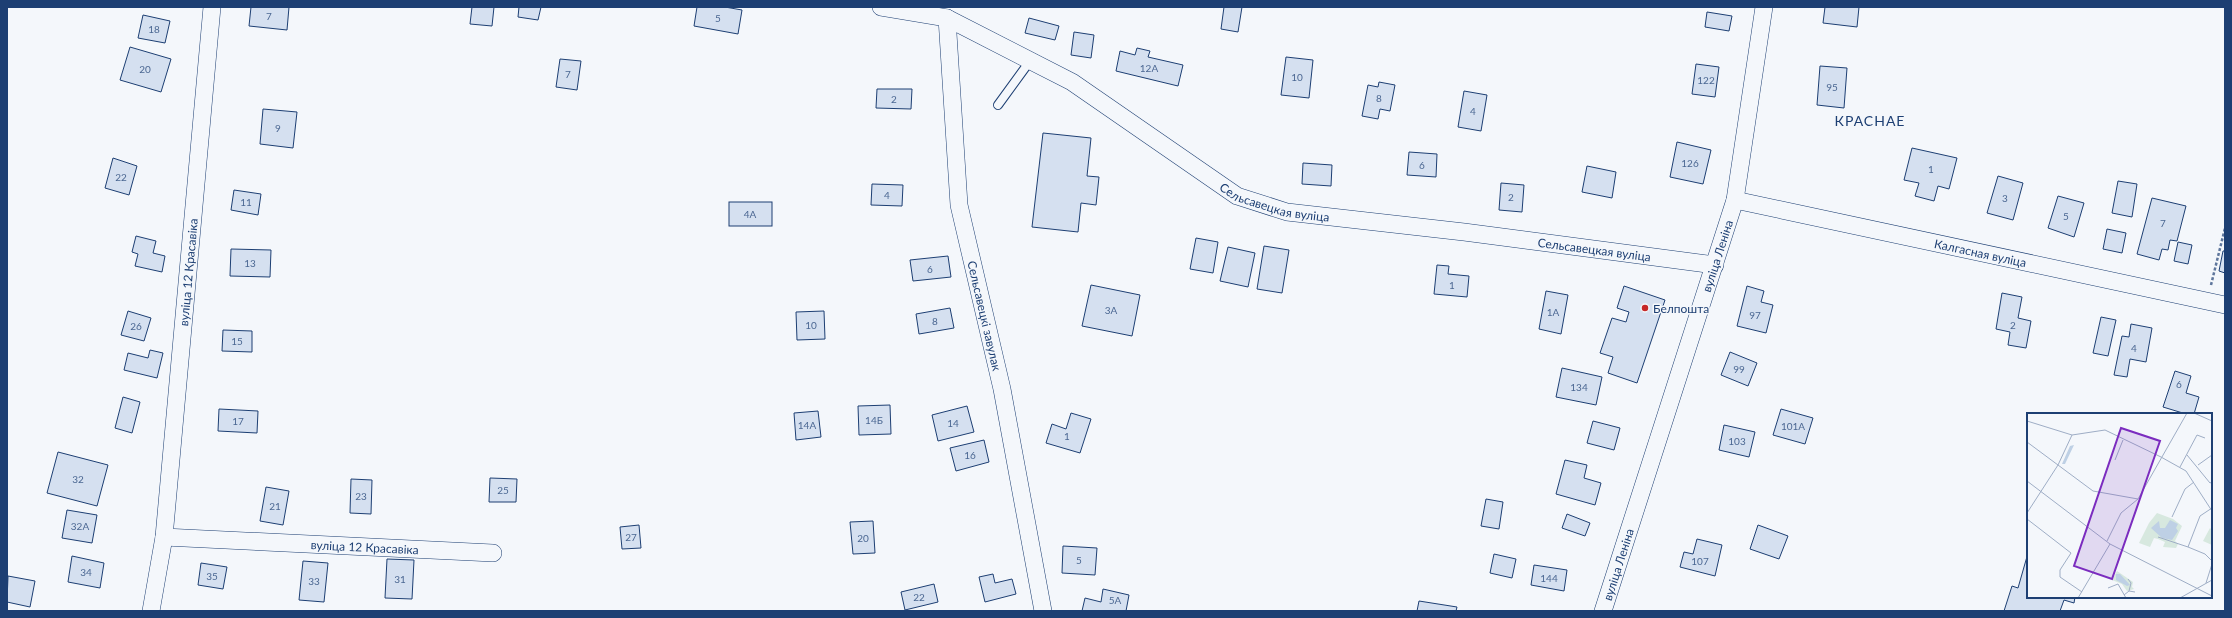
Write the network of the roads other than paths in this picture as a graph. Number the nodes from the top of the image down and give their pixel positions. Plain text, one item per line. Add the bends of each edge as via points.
1 (212, 7) edge
2 (881, 7) edge
3 (1764, 7) edge
4 (947, 18) junction
5 (1030, 61) junction
6 (998, 105) dead end
7 (1735, 200) junction
8 (1715, 265) junction
9 (2225, 305) edge
10 (164, 537) junction
11 (493, 552) dead end
12 (152, 611) edge
13 (1043, 611) edge
14 (1603, 611) edge

1 - 10 street, вуліца 12 Красавіка
2 - 4 street, Сельсавецкая вуліца
3 - 7 street, вуліца Леніна
4 - 5 street, Сельсавецкая вуліца
4 - 13 street, Сельсавецкі завулак via 959,206 1002,389
5 - 6 lane
5 - 8 street, Сельсавецкая вуліца via 1072,82 1237,196 1287,212
7 - 8 street, вуліца Леніна
7 - 9 street, Калгасная вуліца
8 - 14 street, вуліца Леніна
10 - 11 street, вуліца 12 Красавіка
10 - 12 street, вуліца 12 Красавіка

